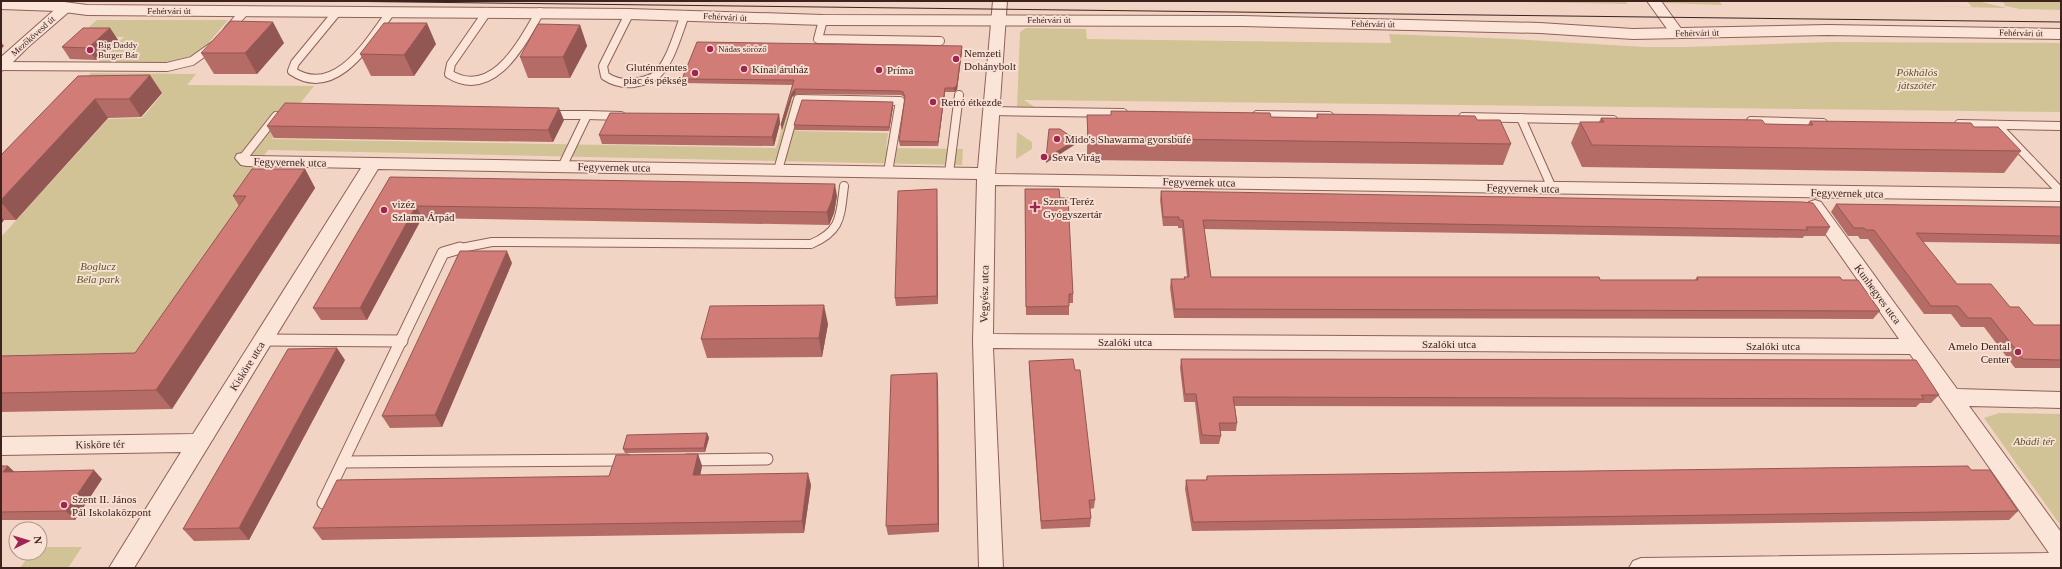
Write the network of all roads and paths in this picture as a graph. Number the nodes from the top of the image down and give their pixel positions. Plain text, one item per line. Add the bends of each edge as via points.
1 (1000, 1) edge
2 (1654, 1) edge
3 (1, 4) edge
4 (66, 7) junction
5 (245, 11) junction
6 (336, 12) junction
7 (487, 12) junction
8 (540, 12) junction
9 (390, 13) junction
10 (629, 14) junction
11 (685, 15) junction
12 (823, 20) junction
13 (999, 20) junction
14 (1678, 34) junction
15 (2061, 34) edge
16 (940, 41) dead end
17 (1, 66) edge
18 (959, 95) dead end
19 (282, 109) edge
20 (991, 111) junction
21 (1131, 113) edge
22 (543, 114) edge
23 (1248, 114) edge
24 (587, 115) junction
25 (629, 116) edge
26 (1339, 116) edge
27 (1455, 117) edge
28 (1520, 118) junction
29 (1621, 120) edge
30 (1745, 121) edge
31 (1836, 123) edge
32 (1949, 124) edge
33 (1997, 125) junction
34 (2061, 126) edge
35 (243, 158) joint
36 (373, 163) junction
37 (562, 166) junction
38 (778, 170) junction
39 (888, 172) junction
40 (949, 173) junction
41 (986, 177) junction
42 (844, 186) dead end
43 (1552, 188) junction
44 (1805, 192) junction
45 (2061, 193) edge
46 (263, 340) junction
47 (402, 341) junction
48 (983, 341) junction
49 (1916, 346) junction
50 (1951, 397) junction
51 (2061, 400) edge
52 (199, 443) junction
53 (1, 446) edge
54 (640, 460) edge
55 (677, 460) edge
56 (767, 460) dead end
57 (343, 462) junction
58 (323, 503) dead end
59 (2061, 551) edge
60 (2061, 563) edge
61 (121, 568) edge
62 (991, 568) edge
63 (1641, 568) edge

1 - 13 street, Vegyész utca
2 - 14 street
3 - 4 street, Fehérvári út
4 - 5 street, Fehérvári út via 87,10
4 - 17 street, Mezőkövesd út
5 - 6 street, Fehérvári út
5 - 17 lane via 208,51 196,59 166,67
6 - 9 street, Fehérvári út
6 - 9 lane via 295,63 292,71 300,78 312,79 344,70 354,62
7 - 8 street, Fehérvári út
7 - 8 lane via 451,64 450,74 456,79 484,79 498,73
7 - 9 street, Fehérvári út
8 - 10 street, Fehérvári út
10 - 11 street, Fehérvári út
10 - 11 lane via 603,66 605,76 612,81 625,84 655,76 663,67
11 - 12 street, Fehérvári út
12 - 13 street, Fehérvári út
12 - 16 lane via 818,39
13 - 14 street, Fehérvári út via 1258,21
13 - 20 street, Vegyész utca
14 - 15 street, Fehérvári út via 1828,30
18 - 40 lane
19 - 35 lane
20 - 21 lane
20 - 41 street, Vegyész utca
22 - 24 lane
23 - 26 lane
24 - 25 lane
24 - 37 lane
27 - 28 lane
28 - 29 lane
28 - 43 lane
30 - 31 lane
32 - 33 lane
33 - 34 lane
33 - 45 lane
35 - 36 street, Fegyvernek utca via 247,161
36 - 37 street, Fegyvernek utca
36 - 46 street, Kisköre utca
37 - 38 street, Fegyvernek utca
38 - 39 street, Fegyvernek utca
38 - 39 lane via 798,99 900,101
39 - 40 street, Fegyvernek utca
40 - 41 street, Fegyvernek utca
41 - 43 street, Fegyvernek utca
41 - 48 street, Vegyész utca
42 - 47 lane via 837,229 827,238 811,244 492,242 452,249 443,253
43 - 44 street, Fegyvernek utca
44 - 45 street, Fegyvernek utca
44 - 49 street, Kunhegyes utca
46 - 47 lane
46 - 52 street, Kisköre utca
47 - 57 lane
48 - 49 street, Szalóki utca
48 - 62 street, Vegyész utca
49 - 50 street, Kunhegyes utca
50 - 51 street
50 - 59 street
52 - 53 street, Kisköre tér
52 - 61 street, Kisköre utca
54 - 57 lane
55 - 56 lane
57 - 58 lane
60 - 63 street

